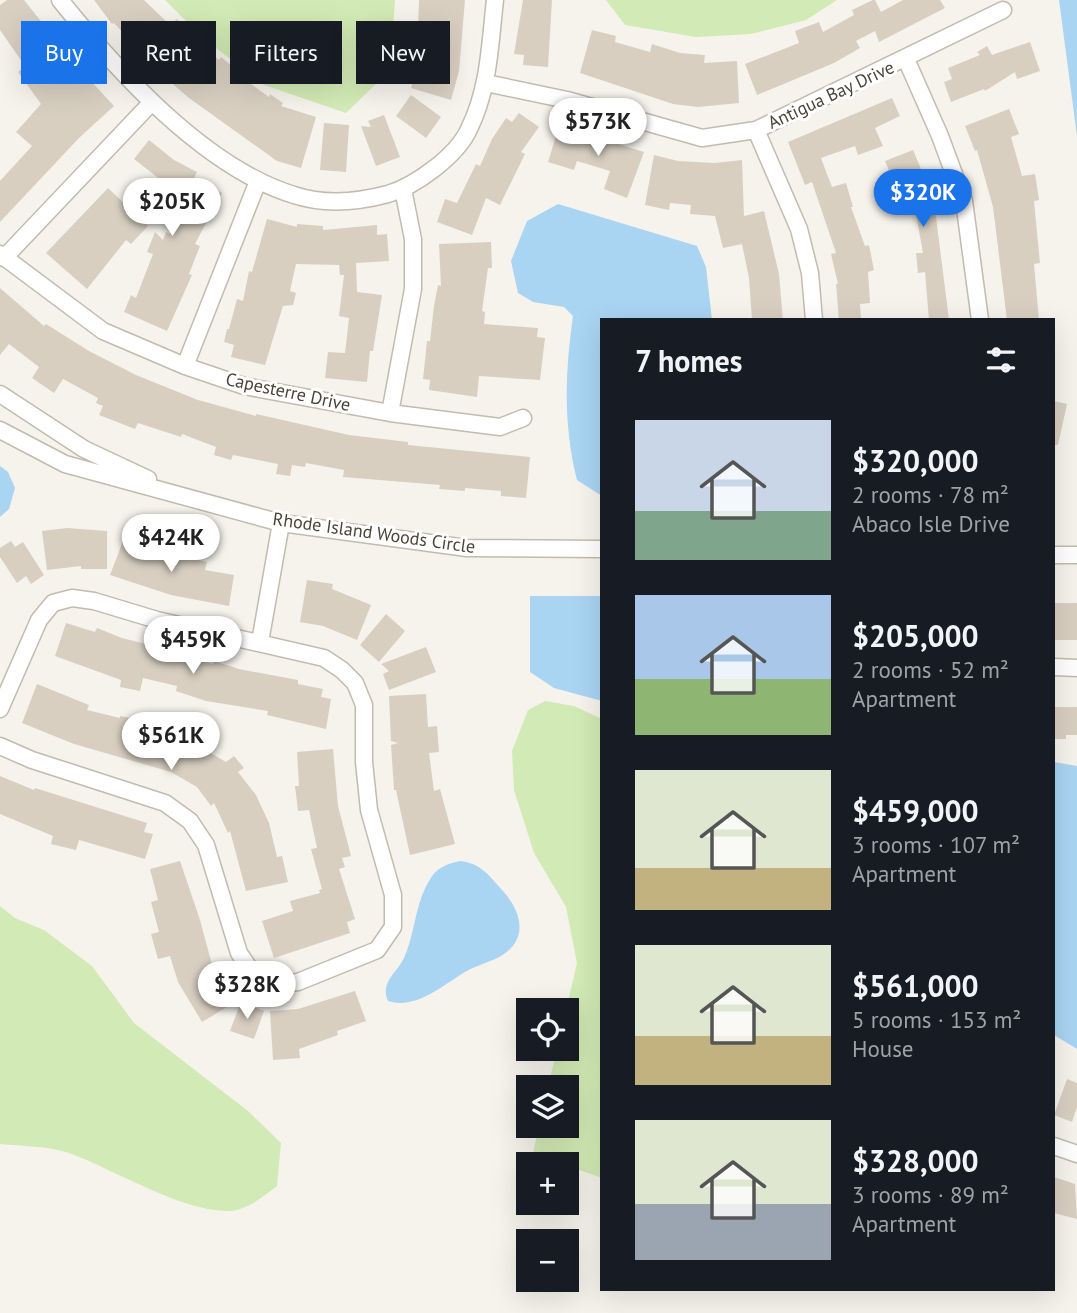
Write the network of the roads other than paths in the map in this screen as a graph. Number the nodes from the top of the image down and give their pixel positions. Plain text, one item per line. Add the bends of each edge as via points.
1 (60, 0) edge
2 (495, 0) edge
3 (1003, 10) dead end
4 (906, 59) junction
5 (486, 83) junction
6 (152, 102) junction
7 (757, 130) junction
8 (258, 181) junction
9 (403, 189) junction
10 (2, 256) edge
11 (814, 318) edge
12 (980, 318) edge
13 (185, 366) junction
14 (0, 394) edge
15 (390, 413) junction
16 (523, 418) dead end
17 (0, 430) edge
18 (191, 499) junction
19 (281, 523) junction
20 (600, 549) edge
21 (1055, 555) edge
22 (1077, 555) edge
23 (260, 642) junction
24 (1055, 667) edge
25 (1077, 668) edge
26 (0, 709) edge
27 (0, 746) edge
28 (1055, 1146) edge
29 (1077, 1154) edge

1 - 6 street
2 - 5 street
3 - 4 street, Antigua Bay Drive
4 - 7 street, Antigua Bay Drive
4 - 12 street via 964,201
5 - 7 street, Antigua Bay Drive via 567,100 702,138
5 - 9 street via 469,132 435,169
6 - 8 street
6 - 10 street
7 - 11 street via 799,229 810,273
8 - 9 street via 295,196 335,202
8 - 13 street
9 - 15 street via 413,239 413,289
10 - 13 street, Capesterre Drive via 103,331
13 - 15 street, Capesterre Drive via 244,386
14 - 18 street, Rhode Island Woods Circle via 84,449
15 - 16 street, Capesterre Drive via 500,427
17 - 18 street, Rhode Island Woods Circle via 65,464
18 - 19 street, Rhode Island Woods Circle
19 - 20 street, Rhode Island Woods Circle via 467,548
19 - 23 street
21 - 22 street
23 - 26 street via 72,598 53,603 39,620
23 - 27 street via 324,658 355,683 364,705 369,810 393,895 393,927 377,950 298,982 275,985 256,978 239,953 206,845 190,821 165,803
24 - 25 street
28 - 29 street

